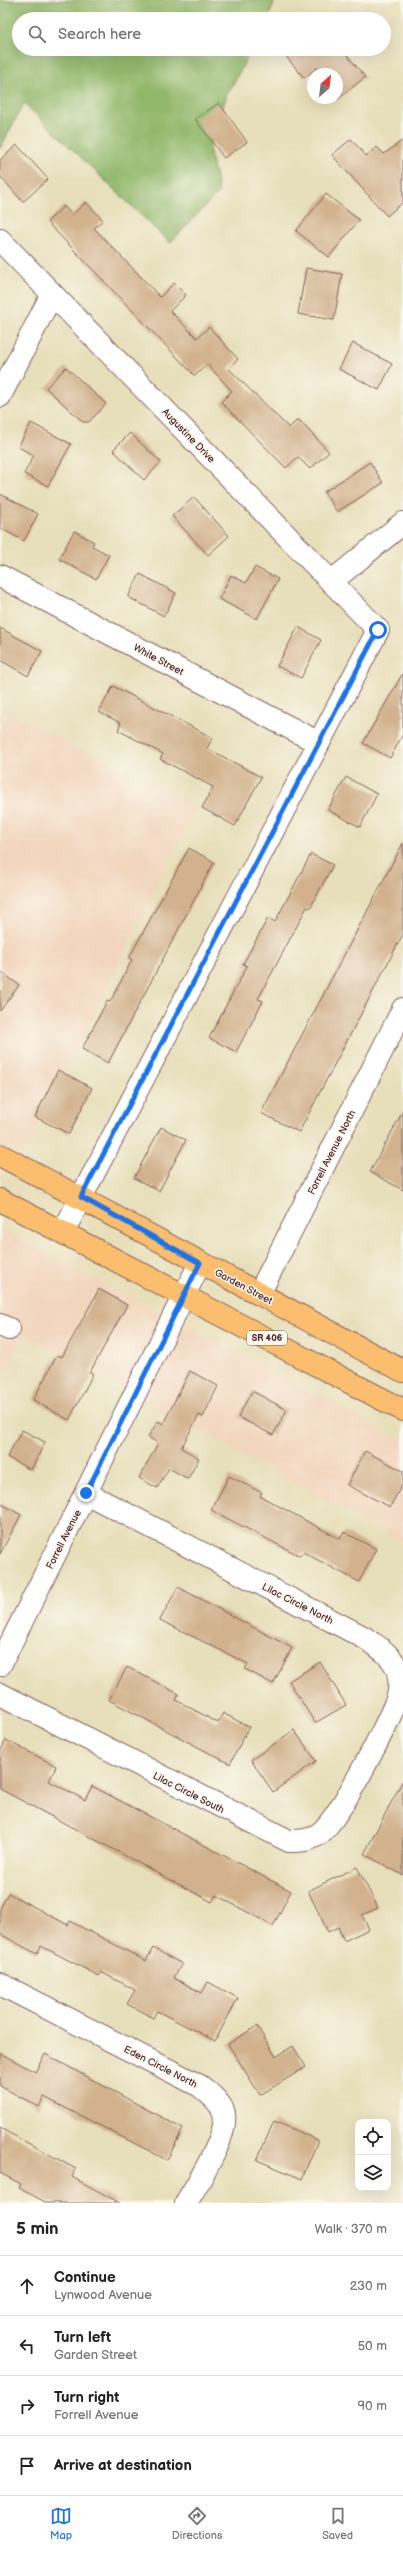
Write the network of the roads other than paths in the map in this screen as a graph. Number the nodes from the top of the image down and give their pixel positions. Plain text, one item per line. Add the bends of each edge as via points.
1 (0, 240) edge
2 (52, 294) junction
3 (0, 396) edge
4 (403, 523) edge
5 (0, 576) edge
6 (331, 582) junction
7 (319, 743) junction
8 (403, 1009) edge
9 (0, 1156) edge
10 (81, 1197) junction
11 (0, 1200) edge
12 (62, 1232) junction
13 (200, 1263) junction
14 (184, 1294) junction
15 (259, 1294) junction
16 (403, 1371) edge
17 (403, 1410) edge
18 (86, 1493) junction
19 (0, 1665) edge
20 (0, 1694) edge
21 (358, 1777) joint
22 (0, 1984) edge
23 (186, 2203) edge

1 - 2 street, Augustine Drive
2 - 3 street
2 - 6 street, Augustine Drive
4 - 6 street
5 - 7 street, White Street
6 - 7 street, Augustine Drive via 378,630
7 - 10 street
8 - 15 street, Forrell Avenue North
9 - 10 main road, Garden Street
10 - 12 street
10 - 13 main road, Garden Street
11 - 12 main road, SR 406
12 - 14 main road, SR 406
13 - 14 street, Forrell Avenue
13 - 15 main road, Garden Street
14 - 17 main road, SR 406
14 - 18 street, Forrell Avenue
15 - 16 main road, Garden Street
18 - 19 street, Forrell Avenue
18 - 21 street, Lilac Circle North via 380,1648 397,1668 399,1690
20 - 21 street, Lilac Circle South via 288,1841 311,1839 330,1824
22 - 23 street, Eden Circle North via 200,2086 215,2098 224,2112 224,2131

